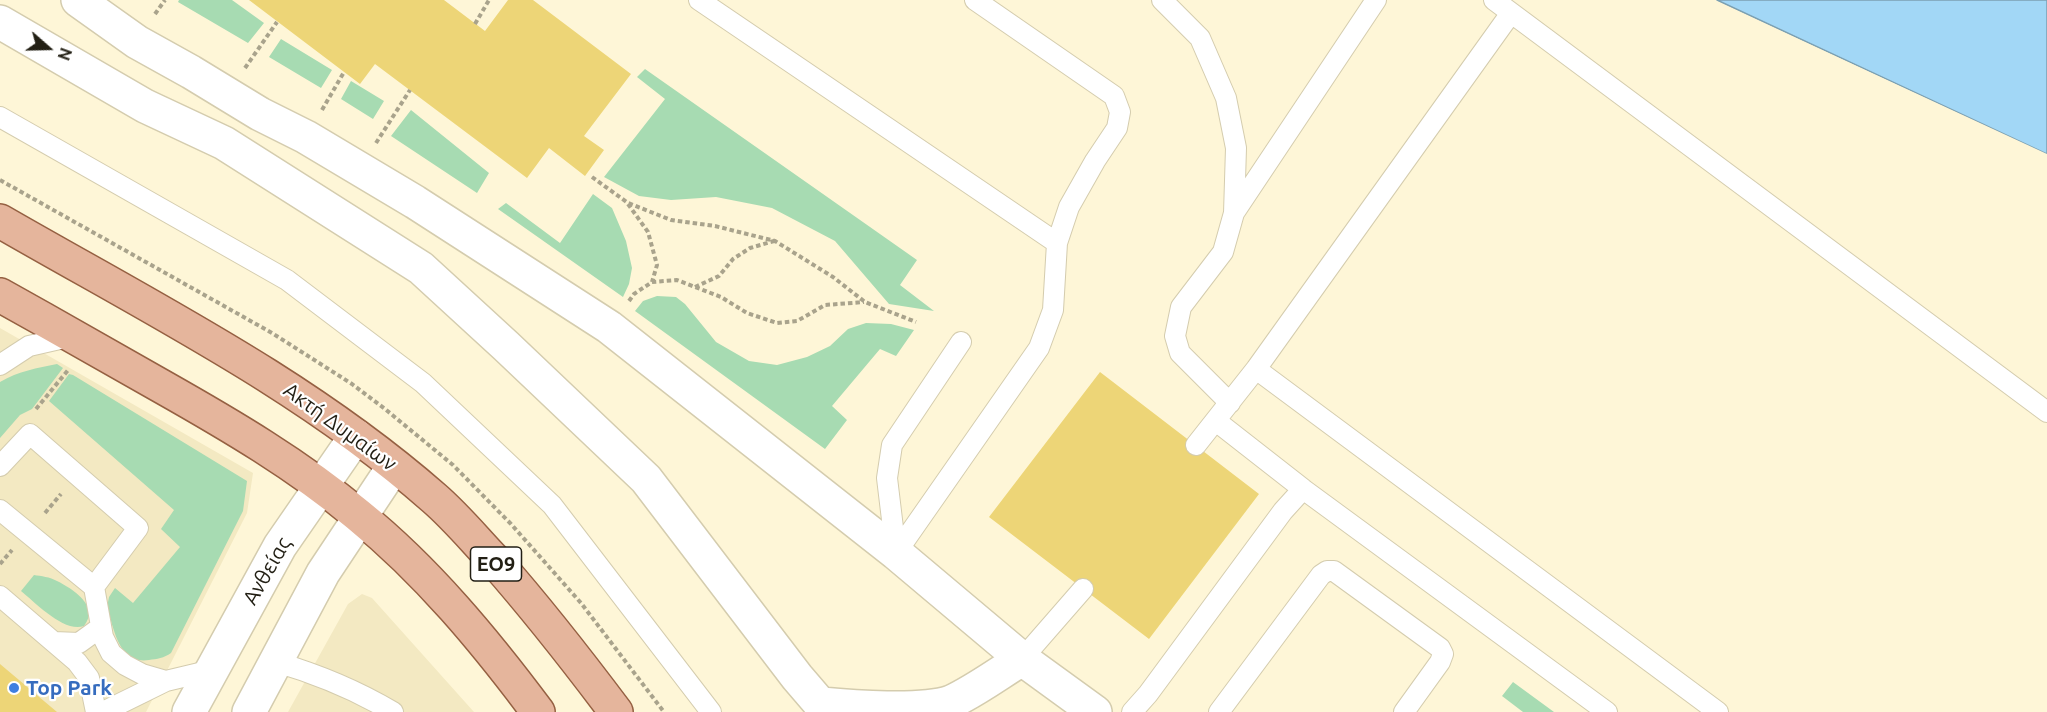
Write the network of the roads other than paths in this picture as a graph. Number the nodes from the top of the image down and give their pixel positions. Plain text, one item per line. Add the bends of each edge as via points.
1 (78, 0) edge
2 (699, 0) edge
3 (975, 0) edge
4 (1161, 0) edge
5 (1376, 0) edge
6 (1494, 0) edge
7 (1511, 13) junction
8 (0, 22) edge
9 (0, 117) edge
10 (1234, 213) junction
11 (0, 221) edge
12 (1057, 243) junction
13 (0, 295) edge
14 (81, 340) junction
15 (961, 342) dead end
16 (4, 356) edge
17 (1256, 369) junction
18 (1230, 403) junction
19 (2047, 412) edge
20 (1216, 422) junction
21 (356, 436) junction
22 (1196, 445) dead end
23 (0, 466) edge
24 (394, 466) junction
25 (321, 486) junction
26 (1303, 489) junction
27 (0, 510) edge
28 (360, 516) junction
29 (896, 553) junction
30 (94, 587) junction
31 (1083, 589) dead end
32 (0, 596) edge
33 (101, 627) junction
34 (54, 642) junction
35 (1022, 660) junction
36 (276, 662) junction
37 (212, 670) junction
38 (166, 681) junction
39 (824, 708) edge
40 (96, 712) edge
41 (103, 712) edge
42 (189, 712) edge
43 (249, 712) edge
44 (393, 712) edge
45 (538, 712) edge
46 (616, 712) edge
47 (711, 712) edge
48 (1095, 712) edge
49 (1132, 712) edge
50 (1219, 712) edge
51 (1404, 712) edge
52 (1607, 712) edge
53 (1718, 712) edge

1 - 29 main road via 136,42 415,202 609,327
2 - 12 lane
3 - 12 lane via 1113,96 1120,112 1117,128 1069,207
4 - 10 lane via 1200,38 1226,98 1236,148
5 - 10 lane
6 - 7 lane
7 - 17 lane
7 - 19 lane
8 - 39 main road via 145,106 224,143 421,268 646,479
9 - 47 lane via 287,280 423,383 552,505
10 - 18 lane via 1223,252 1181,307 1175,336 1180,353
11 - 21 main road, Ακτή Δυμαίων / ΕΟ9 via 267,374
12 - 29 lane via 1053,310 1040,348
13 - 14 main road, ΕΟ9
14 - 16 lane via 30,346
14 - 25 main road, ΕΟ9 via 211,415
15 - 29 lane via 892,445 887,478
17 - 18 lane
17 - 53 lane
18 - 20 lane
20 - 22 lane
20 - 26 lane
21 - 24 main road, Ακτή Δυμαίων / ΕΟ9
21 - 25 main road, Ανθείας
23 - 30 lane via 30,434 138,528
24 - 28 main road
24 - 46 main road, Ακτή Δυμαίων / ΕΟ9 via 462,525 514,583
25 - 28 main road, ΕΟ9
25 - 37 main road, Ανθείας via 280,546
26 - 49 lane
26 - 52 lane
27 - 30 lane
28 - 36 main road via 315,586
28 - 45 main road, ΕΟ9 via 452,606
29 - 35 main road
30 - 33 lane
31 - 35 lane
32 - 34 lane
33 - 34 lane via 79,643
33 - 38 lane via 111,653 125,665
34 - 40 lane via 89,678
35 - 39 main road via 949,703 888,709
35 - 48 main road
36 - 43 main road
36 - 44 lane via 354,690
37 - 38 lane
37 - 42 main road, Ανθείας
38 - 41 lane
50 - 51 lane via 1321,575 1334,571 1443,654

